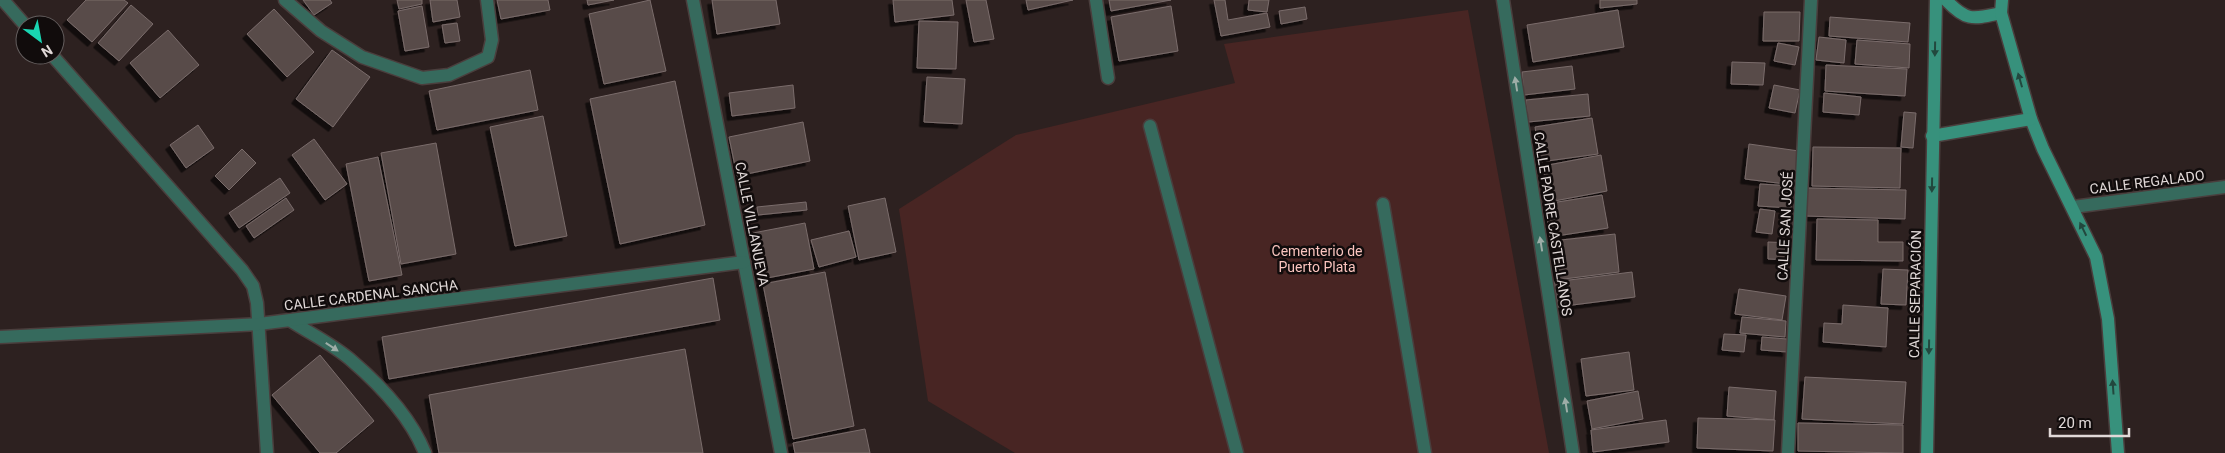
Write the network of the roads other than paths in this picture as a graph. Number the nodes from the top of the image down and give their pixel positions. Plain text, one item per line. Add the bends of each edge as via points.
1 (3, 0) edge
2 (285, 0) edge
3 (488, 0) edge
4 (693, 0) edge
5 (1096, 0) edge
6 (1503, 0) edge
7 (1811, 0) edge
8 (1936, 0) edge
9 (1946, 0) edge
10 (2002, 6) edge
11 (16, 15) edge
12 (61, 65) edge
13 (1108, 78) dead end
14 (2031, 119) junction
15 (1150, 126) dead end
16 (1932, 136) junction
17 (2225, 188) edge
18 (1383, 204) dead end
19 (2073, 207) junction
20 (744, 262) junction
21 (291, 321) junction
22 (259, 324) junction
23 (0, 336) edge
24 (267, 453) edge
25 (425, 453) edge
26 (781, 453) edge
27 (1237, 453) edge
28 (1425, 453) edge
29 (1573, 453) edge
30 (1788, 453) edge
31 (1927, 453) edge
32 (2118, 453) edge

1 - 11 street
2 - 3 street via 321,31 362,57 422,78 449,75 488,57 492,40
4 - 20 street, CALLE VILLANUEVA
5 - 13 street
29 -> 6 street, CALLE PADRE CASTELLANOS
7 - 30 street, CALLE SAN JOSÉ
8 -> 16 street, CALLE SEPARACIÓN
9 - 10 street via 1965,16 1977,18
14 -> 10 street
12 - 22 street via 242,270 253,286
14 - 16 street
14 - 19 street
15 - 27 street
16 -> 31 street, CALLE SEPARACIÓN
17 - 19 street, CALLE REGALADO
18 - 28 street
32 -> 19 street via 2108,319 2096,257
20 - 21 street, CALLE CARDENAL SANCHA
20 - 26 street, CALLE VILLANUEVA
21 - 22 street, CALLE CARDENAL SANCHA
21 -> 25 street via 351,360 393,402
22 - 23 street, CALLE CARDENAL SANCHA
22 - 24 street

